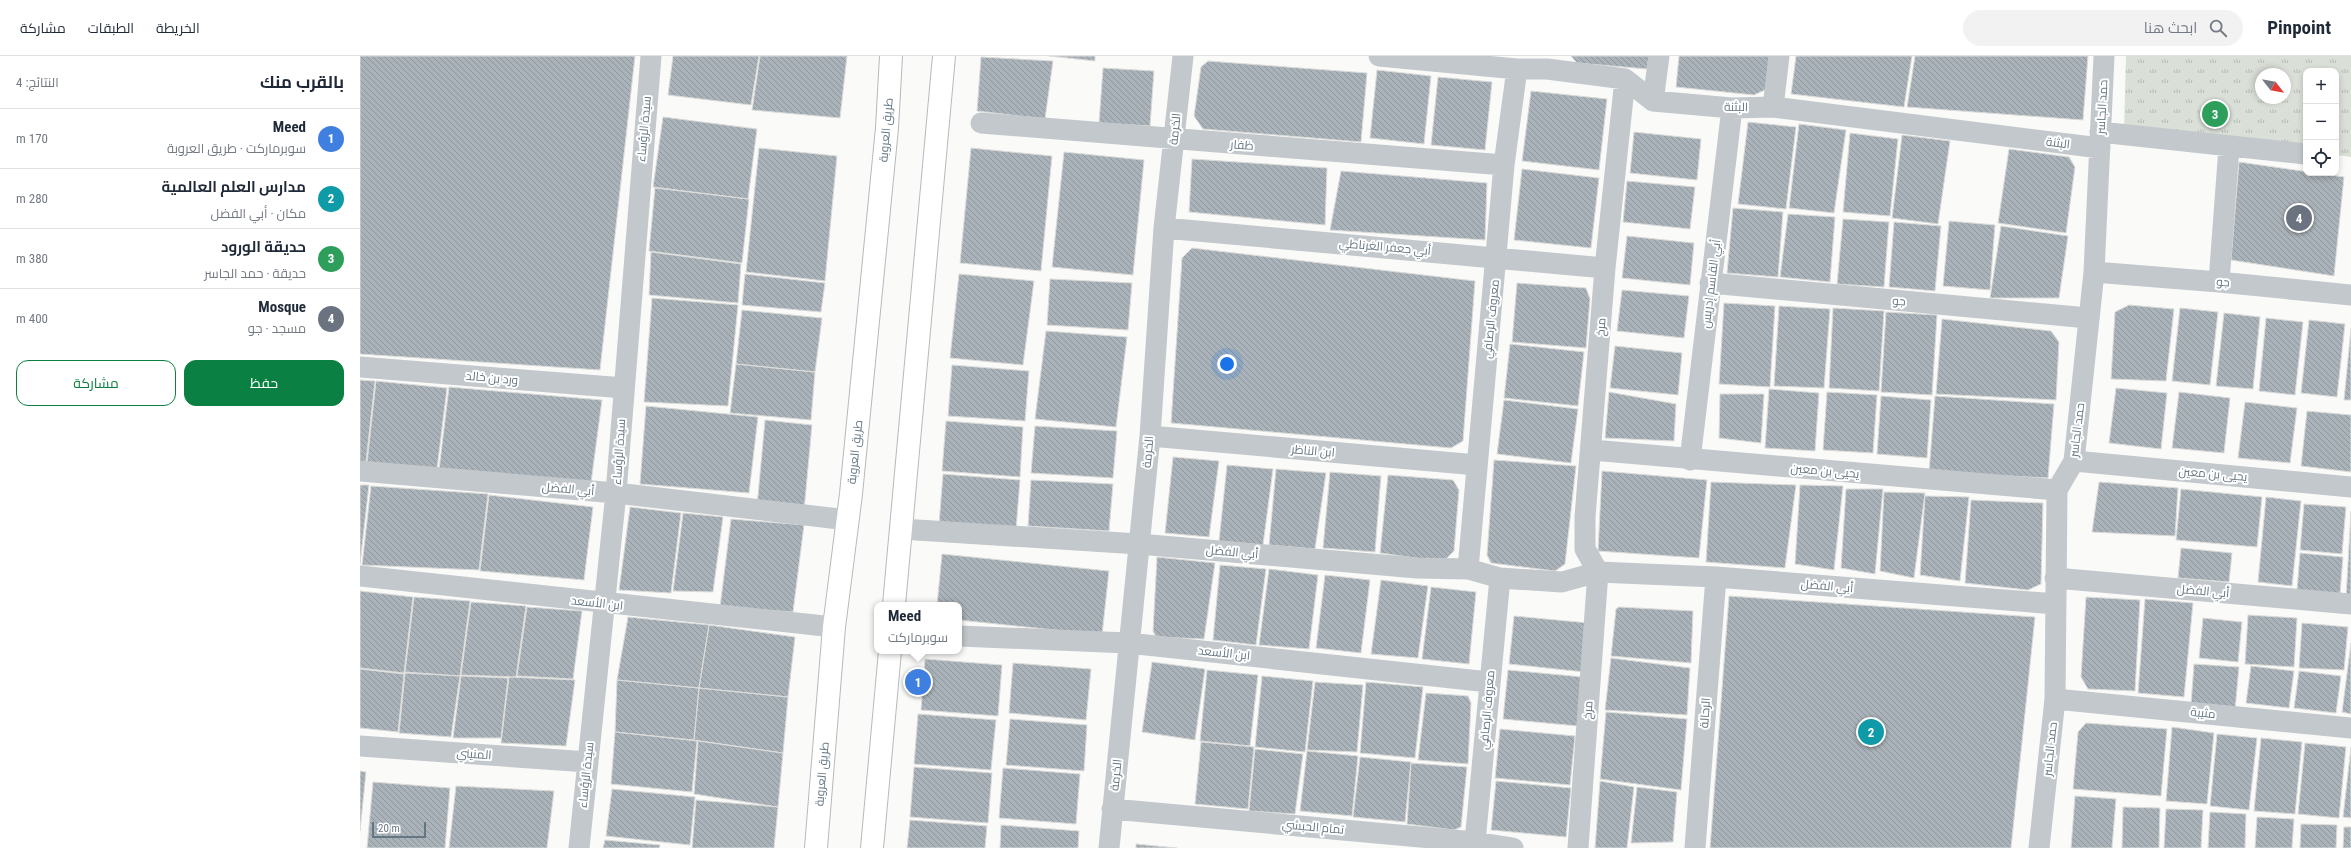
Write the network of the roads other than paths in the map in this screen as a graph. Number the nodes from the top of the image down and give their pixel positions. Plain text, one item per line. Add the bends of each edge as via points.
1 (651, 56) edge
2 (892, 56) edge
3 (944, 56) edge
4 (1183, 56) edge
5 (1379, 56) edge
6 (1659, 56) edge
7 (1779, 56) edge
8 (2104, 56) edge
9 (1548, 63) edge
10 (1517, 69) junction
11 (1625, 79) junction
12 (1653, 101) junction
13 (1773, 107) junction
14 (1732, 108) junction
15 (981, 123) dead end
16 (1174, 140) junction
17 (2100, 140) junction
18 (2229, 147) junction
19 (2303, 154) edge
20 (1504, 165) junction
21 (1164, 228) junction
22 (1497, 258) junction
23 (1605, 268) junction
24 (2094, 272) junction
25 (2219, 282) junction
26 (1710, 283) junction
27 (2351, 295) edge
28 (2088, 318) junction
29 (360, 367) edge
30 (624, 388) junction
31 (1150, 436) junction
32 (1592, 450) junction
33 (1690, 460) junction
34 (2074, 461) junction
35 (1477, 466) junction
36 (360, 471) edge
37 (2351, 487) edge
38 (2057, 490) junction
39 (616, 493) junction
40 (848, 520) junction
41 (901, 529) junction
42 (1139, 544) junction
43 (1468, 569) junction
44 (1598, 572) junction
45 (360, 576) edge
46 (1716, 577) junction
47 (1500, 578) junction
48 (2055, 578) junction
49 (894, 602) edge
50 (606, 604) junction
51 (2056, 604) junction
52 (2351, 604) edge
53 (834, 627) junction
54 (962, 636) edge
55 (1128, 643) junction
56 (890, 654) edge
57 (1489, 682) junction
58 (2055, 698) junction
59 (2351, 728) edge
60 (360, 746) edge
61 (588, 762) junction
62 (1112, 808) junction
63 (1475, 842) junction
64 (579, 848) edge
65 (816, 848) edge
66 (872, 848) edge
67 (1109, 848) edge
68 (1513, 848) edge
69 (1578, 848) edge
70 (1695, 848) edge
71 (2039, 848) edge

1 - 30 street, سيدة الرؤساء
2 - 40 main road, طريق العروبة
3 - 41 main road
4 - 16 street, الخرمة
5 - 10 street
6 - 12 street
7 - 13 street
8 - 17 street, حمد الجاسر
9 - 10 street
9 - 11 street
10 - 20 street, معروف الرصافي
11 - 12 street
11 - 23 street, مرخ
12 - 14 street, البثنة
13 - 14 street, البثنة
13 - 17 street, البثنة
14 - 26 street, أبي القاسم إدريس
15 - 16 street, ظفار
16 - 20 street, ظفار
16 - 21 street, الخرمة
17 - 18 street, البثنة
17 - 24 street, حمد الجاسر
18 - 19 street, البثنة
18 - 25 street
20 - 22 street, معروف الرصافي
21 - 22 street, أبي جعفر الغرناطي
21 - 31 street, الخرمة
22 - 23 street, أبي جعفر الغرناطي
22 - 35 street, معروف الرصافي
23 - 32 street, مرخ
24 - 25 street, جو
24 - 28 street, حمد الجاسر
25 - 27 street, جو
26 - 28 street, جو
26 - 33 street, أبي القاسم إدريس
28 - 34 street, حمد الجاسر
29 - 30 street, ورد بن خالد
30 - 39 street, سيدة الرؤساء
31 - 35 street, ابن الناظر
31 - 42 street, الخرمة
32 - 33 street, يحيى بن معين
32 - 44 street, مرخ via 1585,549
33 - 38 street, يحيى بن معين
34 - 37 street, يحيى بن معين
34 - 38 street, حمد الجاسر
35 - 43 street, معروف الرصافي
36 - 39 street, أبي الفضل
38 - 48 street, حمد الجاسر
39 - 40 street, أبي الفضل
39 - 50 street, سيدة الرؤساء
40 - 53 main road, طريق العروبة
41 - 42 street, أبي الفضل
41 - 49 main road
42 - 43 street, أبي الفضل via 1417,568
42 - 55 street, الخرمة
43 - 47 street, أبي الفضل
44 - 46 street, أبي الفضل
44 - 47 street, أبي الفضل via 1562,582
44 - 69 street, مرخ
45 - 50 street, ابن الأسعد
46 - 51 street, أبي الفضل
46 - 70 street, الرحالة
47 - 57 street, معروف الرصافي
48 - 51 street, حمد الجاسر
48 - 52 street, أبي الفضل
50 - 53 street, ابن الأسعد
50 - 61 street, سيدة الرؤساء
51 - 58 street, حمد الجاسر
53 - 65 main road, طريق العروبة
54 - 55 street, ابن الأسعد
55 - 57 street, ابن الأسعد
55 - 62 street, الخرمة
56 - 66 main road
57 - 63 street, معروف الرصافي
58 - 59 street, مثيبة
58 - 71 street, حمد الجاسر
60 - 61 street, المنيني
61 - 64 street, سيدة الرؤساء
62 - 63 street, تمام الحبشي
62 - 67 street, الخرمة
63 - 68 street, تمام الحبشي

